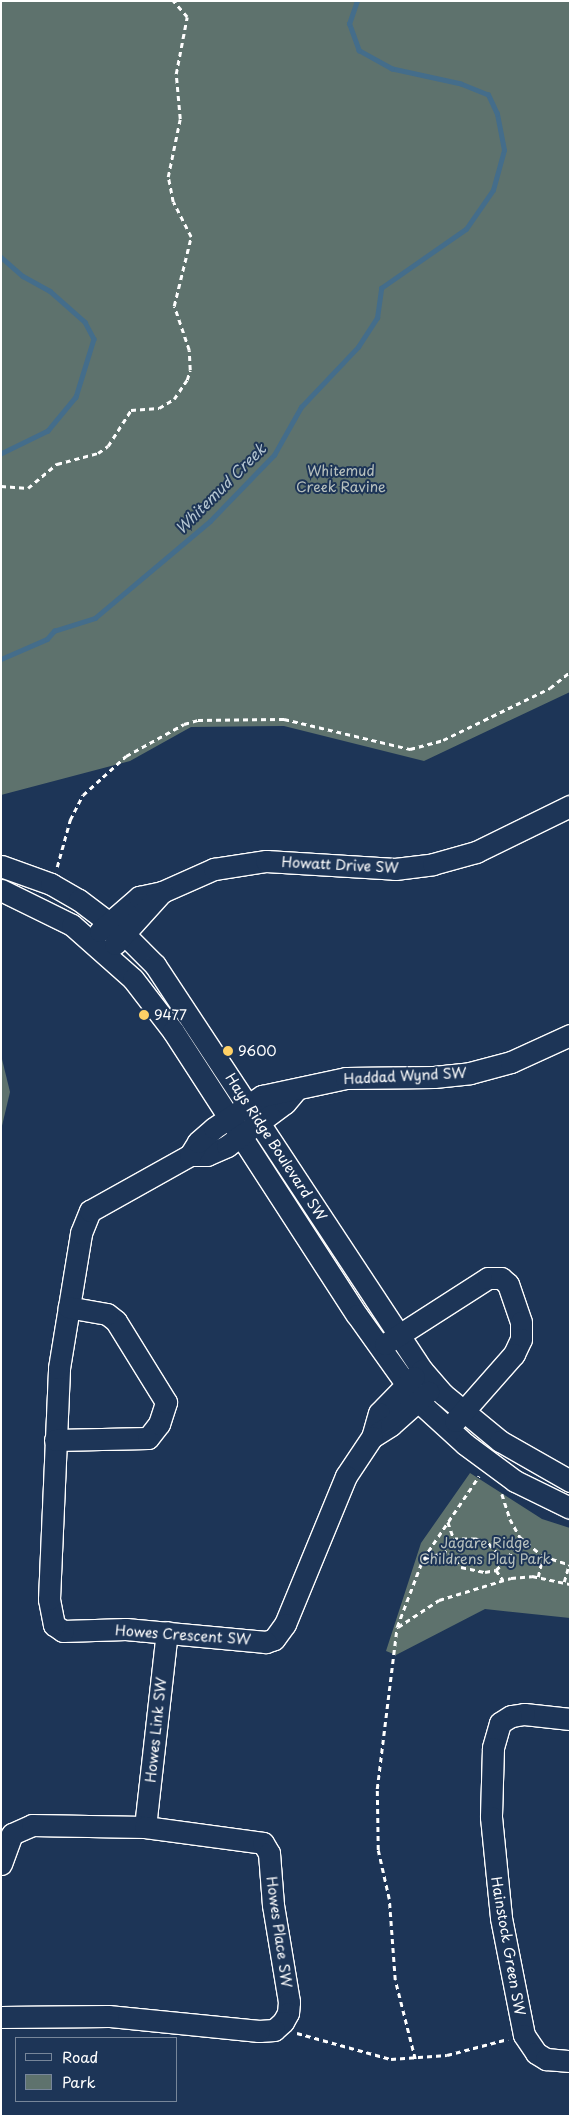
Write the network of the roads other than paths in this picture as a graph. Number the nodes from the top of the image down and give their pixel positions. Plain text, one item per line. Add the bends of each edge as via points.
1 (570, 806) edge
2 (1, 866) edge
3 (1, 890) edge
4 (117, 928) junction
5 (99, 947) junction
6 (570, 1035) edge
7 (294, 1091) junction
8 (248, 1103) junction
9 (229, 1116) junction
10 (260, 1123) junction
11 (242, 1136) junction
12 (190, 1155) junction
13 (68, 1307) junction
14 (398, 1336) junction
15 (379, 1347) junction
16 (428, 1377) junction
17 (405, 1385) junction
18 (419, 1402) junction
19 (464, 1412) junction
20 (449, 1429) junction
21 (372, 1436) junction
22 (55, 1440) junction
23 (570, 1482) edge
24 (570, 1508) edge
25 (167, 1632) junction
26 (570, 1720) edge
27 (145, 1827) junction
28 (1, 1864) edge
29 (1, 2017) edge
30 (570, 2061) edge

1 - 4 street, Howatt Drive SW via 476,852 434,864 395,869 287,861 249,862 214,869 162,892
2 - 4 street, Hays Ridge Boulevard SW via 51,884
3 - 5 street, Hays Ridge Boulevard SW via 53,914
4 - 5 street, Howatt Drive SW
4 - 8 street, Hays Ridge Boulevard SW via 171,986
5 - 9 street, Hays Ridge Boulevard SW via 151,1001
6 - 7 street, Haddad Wynd SW via 511,1062 470,1073 434,1077 346,1078
7 - 8 street, Haddad Wynd SW via 277,1090
7 - 10 street via 285,1103
8 - 9 street, Howes Crescent SW
8 - 10 street, Hays Ridge Boulevard SW
9 - 11 street, Hays Ridge Boulevard SW
9 - 12 street, Howes Crescent SW via 198,1142
10 - 11 street
10 - 14 street, Hays Ridge Boulevard SW
11 - 12 street via 207,1155
11 - 15 street, Hays Ridge Boulevard SW
12 - 13 street, Howes Crescent SW via 90,1211 81,1233
13 - 22 street, Howes Crescent SW via 59,1368
13 - 22 street via 107,1314 116,1321 166,1402 159,1424 148,1438
14 - 15 street
14 - 16 street, Hays Ridge Boulevard SW
14 - 19 street via 488,1278 501,1278 508,1284 521,1322 521,1339 514,1354
15 - 17 street, Hays Ridge Boulevard SW
16 - 17 street
16 - 18 street
16 - 19 street, Hays Ridge Boulevard SW
17 - 18 street, Hays Ridge Boulevard SW
17 - 21 street via 379,1413
18 - 20 street, Hays Ridge Boulevard SW
18 - 21 street
19 - 20 street
19 - 23 street, Hays Ridge Boulevard SW via 500,1441
20 - 24 street, Hays Ridge Boulevard SW via 515,1481
21 - 25 street, Howes Crescent SW via 346,1476 285,1624 274,1639 266,1642
22 - 25 street, Howes Crescent SW via 49,1598 54,1625 63,1631 126,1629
25 - 27 street, Howes Link SW
26 - 30 street, Hainstock Green SW via 524,1714 511,1716 500,1723 492,1748 494,1869 524,2035 536,2053 546,2059
27 - 28 street, Howes Place SW via 32,1825 12,1834
27 - 29 street, Howes Place SW via 264,1844 269,1853 288,2013 277,2027 259,2031 108,2016

